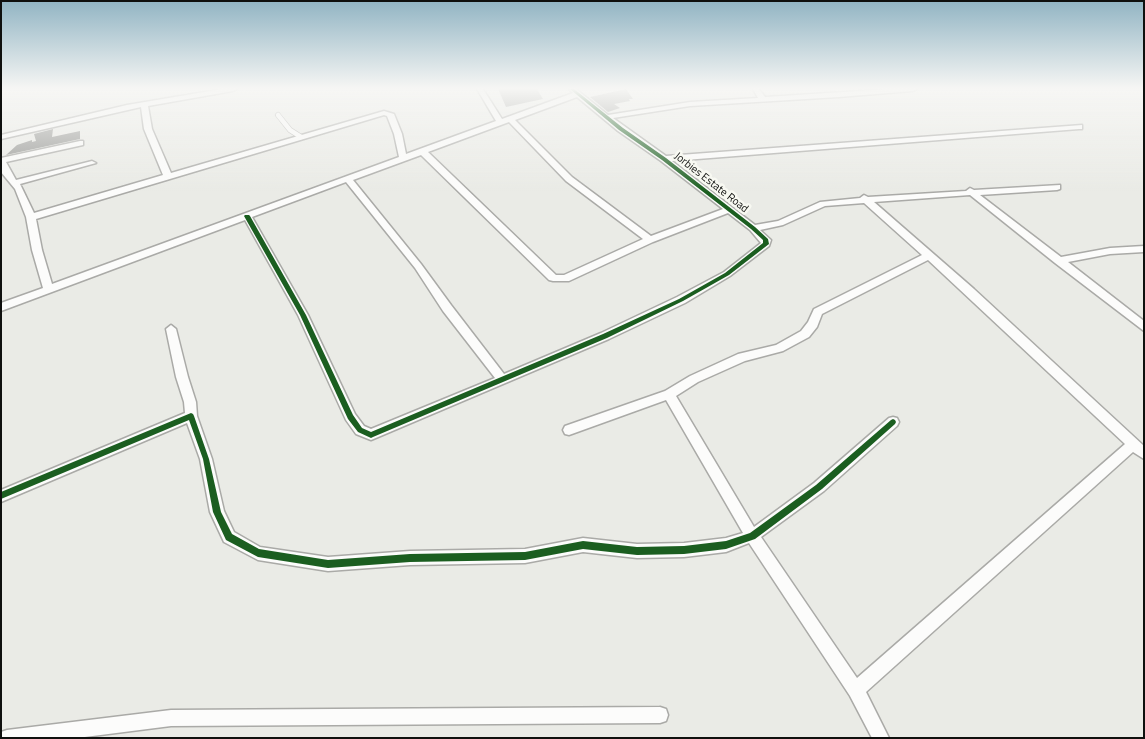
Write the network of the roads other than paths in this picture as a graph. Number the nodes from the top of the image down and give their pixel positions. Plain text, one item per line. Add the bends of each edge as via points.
1 (57, 123) edge
2 (147, 123) edge
3 (285, 123) edge
4 (346, 123) edge
5 (394, 123) edge
6 (497, 123) edge
7 (510, 123) edge
8 (616, 123) edge
9 (1079, 127) dead end
10 (1, 137) edge
11 (300, 137) junction
12 (80, 143) dead end
13 (422, 151) junction
14 (403, 158) junction
15 (664, 159) junction
16 (1, 161) edge
17 (92, 163) dead end
18 (168, 176) junction
19 (348, 179) junction
20 (13, 183) junction
21 (1057, 187) dead end
22 (970, 191) junction
23 (864, 198) junction
24 (729, 210) junction
25 (247, 216) junction
26 (31, 217) junction
27 (753, 228) junction
28 (650, 240) junction
29 (1144, 249) edge
30 (929, 255) junction
31 (1058, 261) junction
32 (49, 290) junction
33 (1, 308) edge
34 (1144, 327) edge
35 (171, 329) dead end
36 (502, 379) junction
37 (669, 394) junction
38 (191, 416) junction
39 (894, 422) dead end
40 (570, 430) dead end
41 (1133, 444) junction
42 (1144, 454) edge
43 (1, 496) edge
44 (752, 536) junction
45 (856, 690) junction
46 (660, 715) dead end
47 (6, 738) edge
48 (881, 738) edge

1 - 10 street
2 - 18 street
3 - 11 lane
4 - 11 street
5 - 14 street
6 - 13 street
7 - 28 street via 569,179
8 - 15 street, Jorbies Estate Road
9 - 15 street
11 - 18 street
12 - 16 street
13 - 14 street
13 - 28 street via 553,278 565,279
14 - 19 street
15 - 24 street, Jorbies Estate Road
16 - 20 street
17 - 20 street
18 - 26 street
19 - 25 street
19 - 36 street
20 - 26 street
21 - 22 street
22 - 23 street
22 - 31 street
23 - 27 street via 823,204 780,223
23 - 30 street
24 - 27 street, Jorbies Estate Road
24 - 28 street
25 - 32 street
25 - 36 street via 303,315 350,417 360,430 370,435
26 - 32 street
27 - 36 street, Jorbies Estate Road via 766,240 766,244 727,274 605,336
29 - 31 street via 1110,251
30 - 37 street via 818,312 805,334 779,348 742,357
30 - 41 street
31 - 34 street
32 - 33 street
35 - 38 street
37 - 40 street
37 - 44 street
38 - 43 street
38 - 44 street via 206,459 217,512 229,537 258,553 328,564 410,558 525,556 583,545 637,551 684,550 726,545
39 - 44 street via 818,487
41 - 42 street
41 - 45 street
44 - 45 street
45 - 48 street
46 - 47 street via 171,718

